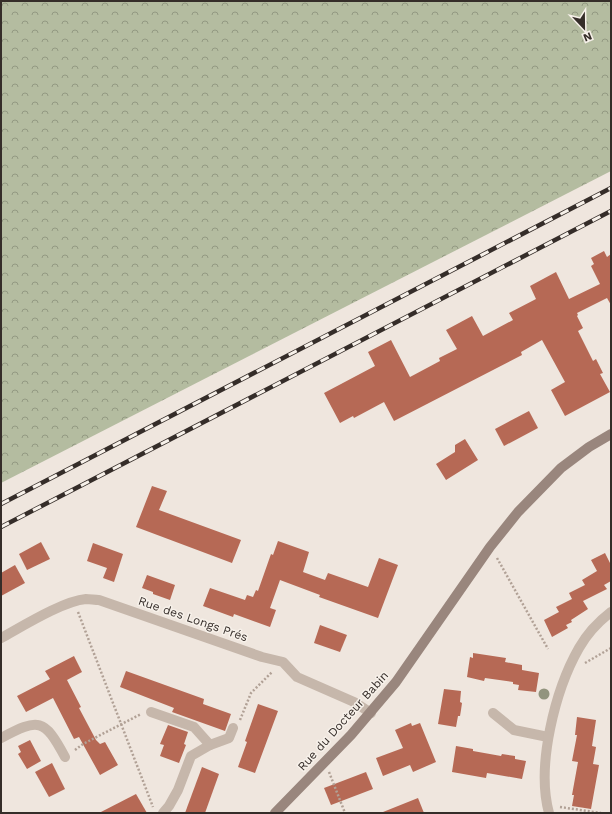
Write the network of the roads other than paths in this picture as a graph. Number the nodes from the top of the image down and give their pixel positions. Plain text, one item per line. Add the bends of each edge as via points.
1 (611, 434) edge
2 (611, 612) edge
3 (1, 638) edge
4 (151, 712) road end
5 (371, 713) junction
6 (493, 713) dead end
7 (233, 728) road end
8 (548, 737) junction
9 (1, 738) edge
10 (210, 745) junction
11 (65, 757) road end
12 (548, 809) edge
13 (159, 812) edge
14 (275, 813) edge

1 - 5 main road, Rue du Docteur Babin via 561,468 518,512
2 - 8 street via 590,631 579,649 562,686
3 - 5 street, Rue des Longs Prés via 56,608 86,599 99,600 283,662 297,677 354,702
4 - 10 street via 194,727
5 - 14 main road, Rue du Docteur Babin
6 - 8 street via 514,730
7 - 10 street via 229,738
8 - 12 street via 545,766
9 - 11 street via 32,724 41,725 55,738
10 - 13 street via 191,756 169,806

